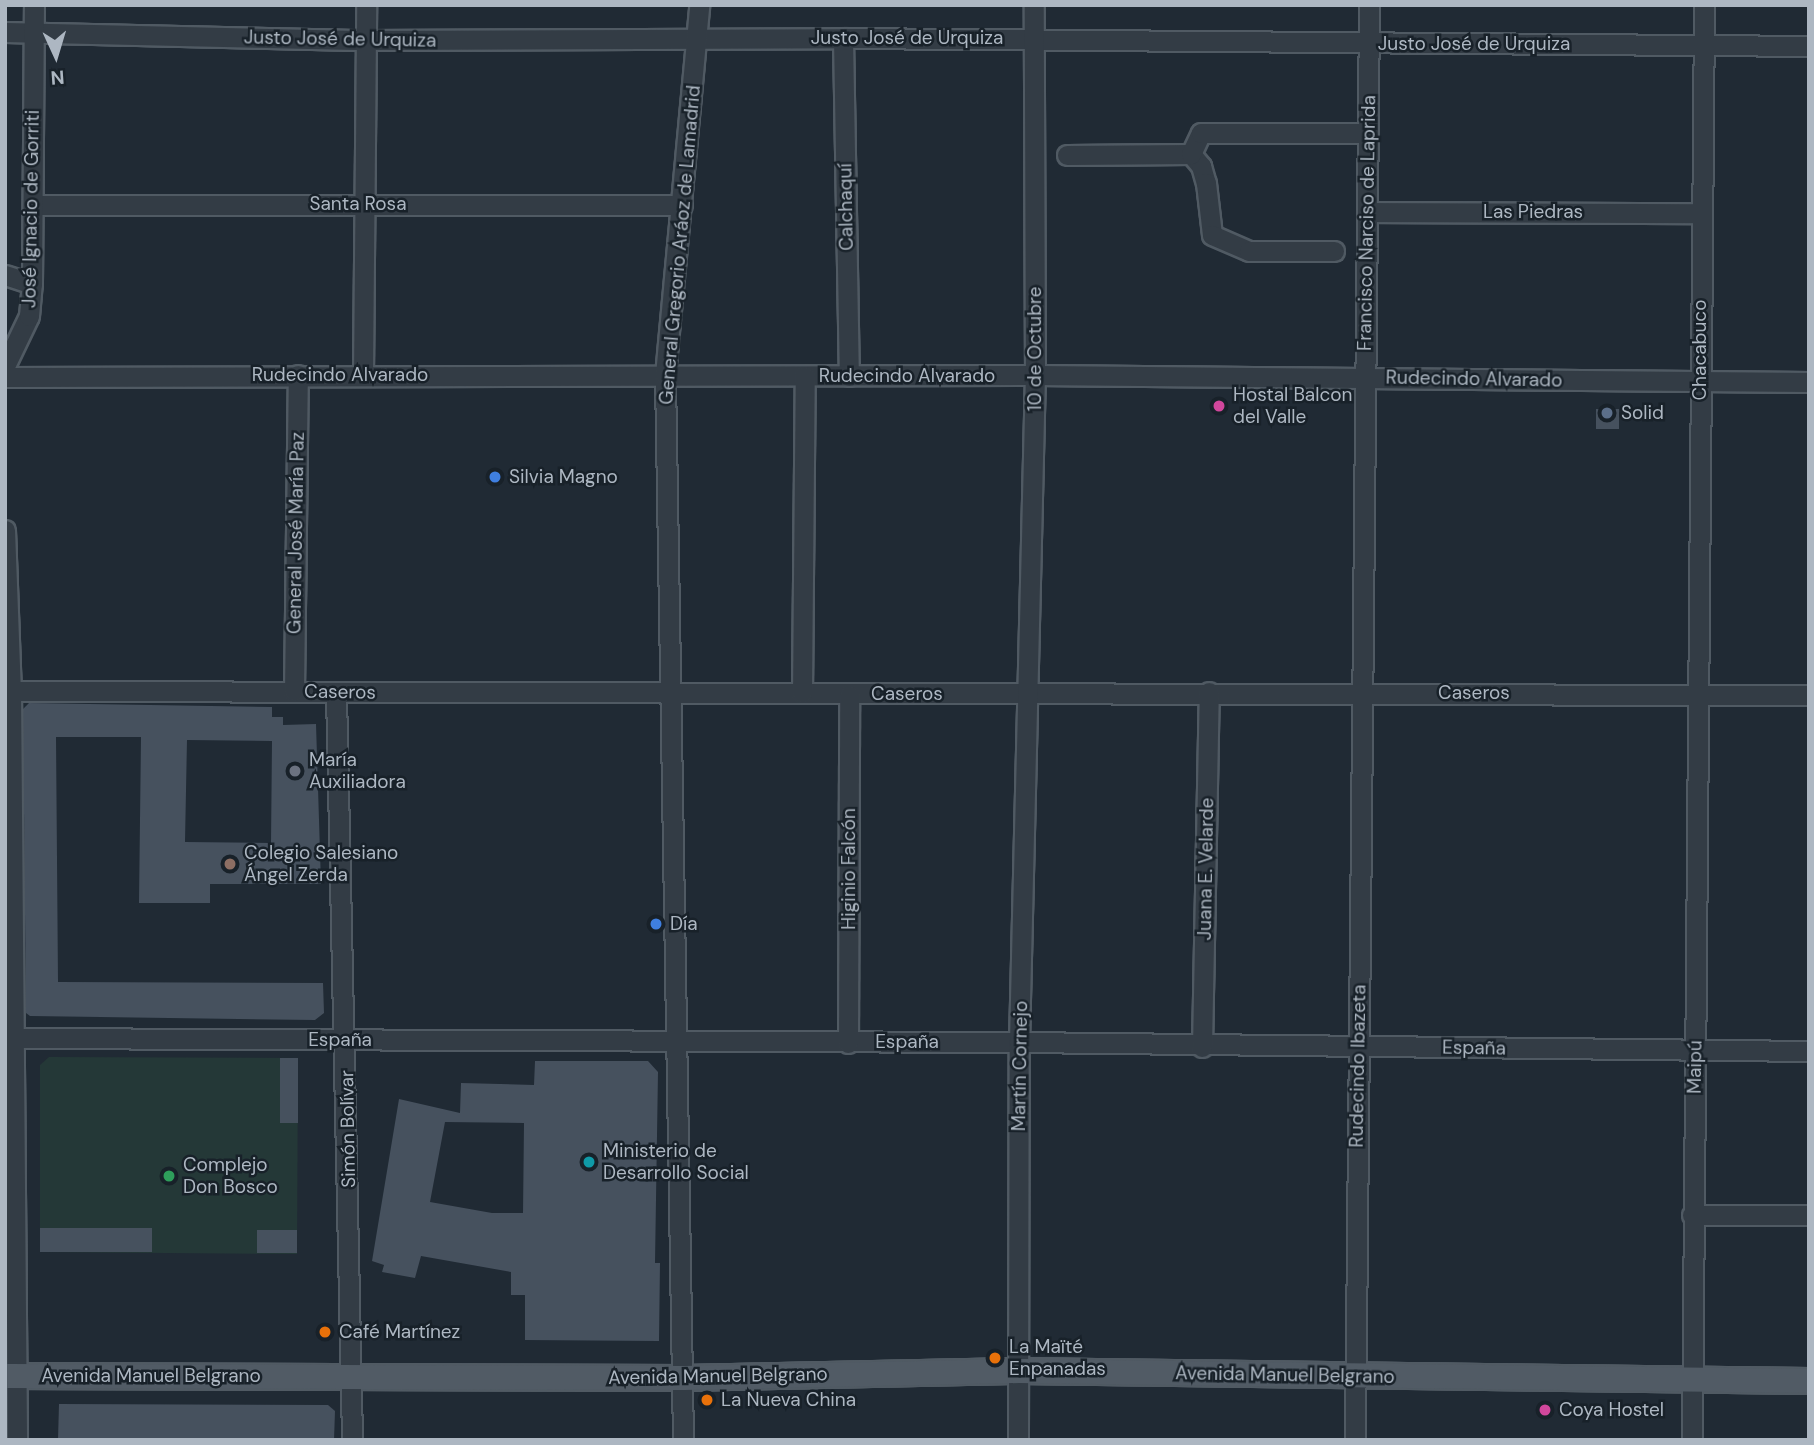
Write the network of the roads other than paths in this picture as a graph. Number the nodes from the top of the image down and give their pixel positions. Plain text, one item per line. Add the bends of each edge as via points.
1 (34, 5) edge
2 (366, 5) edge
3 (699, 5) edge
4 (1034, 5) edge
5 (1369, 5) edge
6 (1704, 5) edge
7 (5, 32) edge
8 (34, 33) junction
9 (843, 38) junction
10 (1033, 38) junction
11 (699, 39) junction
12 (366, 40) junction
13 (1369, 43) junction
14 (1704, 45) junction
15 (1809, 46) edge
16 (1368, 133) junction
17 (1191, 154) junction
18 (1067, 155) dead end
19 (366, 204) junction
20 (34, 205) junction
21 (682, 205) junction
22 (1367, 212) junction
23 (1700, 213) junction
24 (1334, 251) dead end
25 (5, 275) edge
26 (32, 285) junction
27 (5, 366) edge
28 (298, 375) junction
29 (363, 375) junction
30 (665, 375) junction
31 (1035, 375) junction
32 (805, 376) junction
33 (849, 376) junction
34 (5, 377) edge
35 (1366, 377) junction
36 (1700, 381) junction
37 (1809, 382) edge
38 (5, 530) edge
39 (8, 691) edge
40 (294, 691) junction
41 (1209, 692) junction
42 (1363, 692) junction
43 (336, 693) junction
44 (802, 693) junction
45 (1029, 693) junction
46 (671, 694) junction
47 (1698, 694) junction
48 (849, 695) junction
49 (1809, 695) edge
50 (9, 1038) edge
51 (346, 1040) junction
52 (1019, 1042) junction
53 (848, 1043) junction
54 (677, 1044) junction
55 (1202, 1047) junction
56 (1357, 1047) junction
57 (1696, 1051) junction
58 (1809, 1051) edge
59 (10, 1202) edge
60 (1692, 1215) junction
61 (1809, 1215) edge
62 (1019, 1371) junction
63 (12, 1376) edge
64 (354, 1376) junction
65 (1355, 1376) junction
66 (684, 1378) junction
67 (1693, 1380) junction
68 (1809, 1381) edge
69 (17, 1440) edge
70 (352, 1440) edge
71 (683, 1440) edge
72 (1018, 1440) edge
73 (1355, 1440) edge
74 (1692, 1440) edge

1 - 8 street, José Ignacio de Gorriti
2 - 12 street
3 - 11 street, General Gregorio Aráoz de Lamadrid
4 - 10 street, 10 de Octubre
5 - 13 street, Francisco Narciso de Laprida
6 - 14 street, Chacabuco
7 - 8 street, Justo José de Urquiza
8 - 12 street, Justo José de Urquiza
8 - 20 street, José Ignacio de Gorriti
9 - 10 street, Justo José de Urquiza
9 - 11 street, Justo José de Urquiza
9 - 33 street, Calchaquí
10 - 13 street, Justo José de Urquiza
10 - 31 street, 10 de Octubre
11 - 12 street, Justo José de Urquiza
11 - 21 street, General Gregorio Aráoz de Lamadrid
12 - 19 street
13 - 14 street, Justo José de Urquiza
13 - 16 street, Francisco Narciso de Laprida
14 - 15 street, Justo José de Urquiza
14 - 23 street, Chacabuco
16 - 17 street via 1201,133
16 - 22 street, Francisco Narciso de Laprida
17 - 18 street
17 - 24 street via 1206,183 1212,235 1249,251
19 - 20 street, Santa Rosa
19 - 21 street, Santa Rosa
19 - 29 street
20 - 26 street, José Ignacio de Gorriti
21 - 30 street, General Gregorio Aráoz de Lamadrid
22 - 23 street, Las Piedras
22 - 35 street, Francisco Narciso de Laprida
23 - 36 street, Chacabuco
25 - 26 street
26 - 27 street, José Ignacio de Gorriti via 29,316
28 - 29 street, Rudecindo Alvarado
28 - 34 street, Rudecindo Alvarado
28 - 40 street, General José María Paz
29 - 30 street, Rudecindo Alvarado
30 - 32 street, Rudecindo Alvarado
30 - 46 street, General Gregorio Aráoz de Lamadrid
31 - 33 street, Rudecindo Alvarado
31 - 35 street, Rudecindo Alvarado
31 - 45 street, 10 de Octubre
32 - 33 street, Rudecindo Alvarado
32 - 44 street
35 - 36 street, Rudecindo Alvarado
35 - 42 street, Francisco Narciso de Laprida
36 - 37 street, Rudecindo Alvarado
36 - 47 street, Chacabuco
38 - 39 street
39 - 40 street, Caseros
39 - 50 street
40 - 43 street, Caseros
41 - 42 street, Caseros
41 - 45 street, Caseros
41 - 55 street, Juana E. Velarde
42 - 47 street, Caseros
42 - 56 street, Rudecindo Ibazeta
43 - 46 street, Caseros
43 - 51 street, Simón Bolívar
44 - 46 street, Caseros
44 - 48 street, Caseros
45 - 48 street, Caseros
45 - 52 street, Martín Cornejo
46 - 54 street, General Gregorio Aráoz de Lamadrid
47 - 49 street, Caseros
47 - 57 street, Maipú
48 - 53 street, Higinio Falcón
50 - 51 street, España
50 - 59 street
51 - 54 street, España
51 - 64 street, Simón Bolívar
52 - 53 street, España
52 - 55 street, España
52 - 62 street, Martín Cornejo
53 - 54 street, España
54 - 66 street, General Gregorio Aráoz de Lamadrid
55 - 56 street, España
56 - 57 street, España
56 - 65 street, Rudecindo Ibazeta
57 - 58 street, España
57 - 60 street, Maipú
59 - 63 street
60 - 61 street
60 - 67 street, Maipú
62 - 65 main road, Avenida Manuel Belgrano
62 - 66 main road, Avenida Manuel Belgrano
62 - 72 street, Martín Cornejo
63 - 64 main road, Avenida Manuel Belgrano
63 - 69 street
64 - 66 main road, Avenida Manuel Belgrano
64 - 70 street, Simón Bolívar
65 - 67 main road, Avenida Manuel Belgrano
65 - 73 street, Rudecindo Ibazeta
66 - 71 street, General Gregorio Aráoz de Lamadrid
67 - 68 main road, Avenida Manuel Belgrano
67 - 74 street, Maipú

